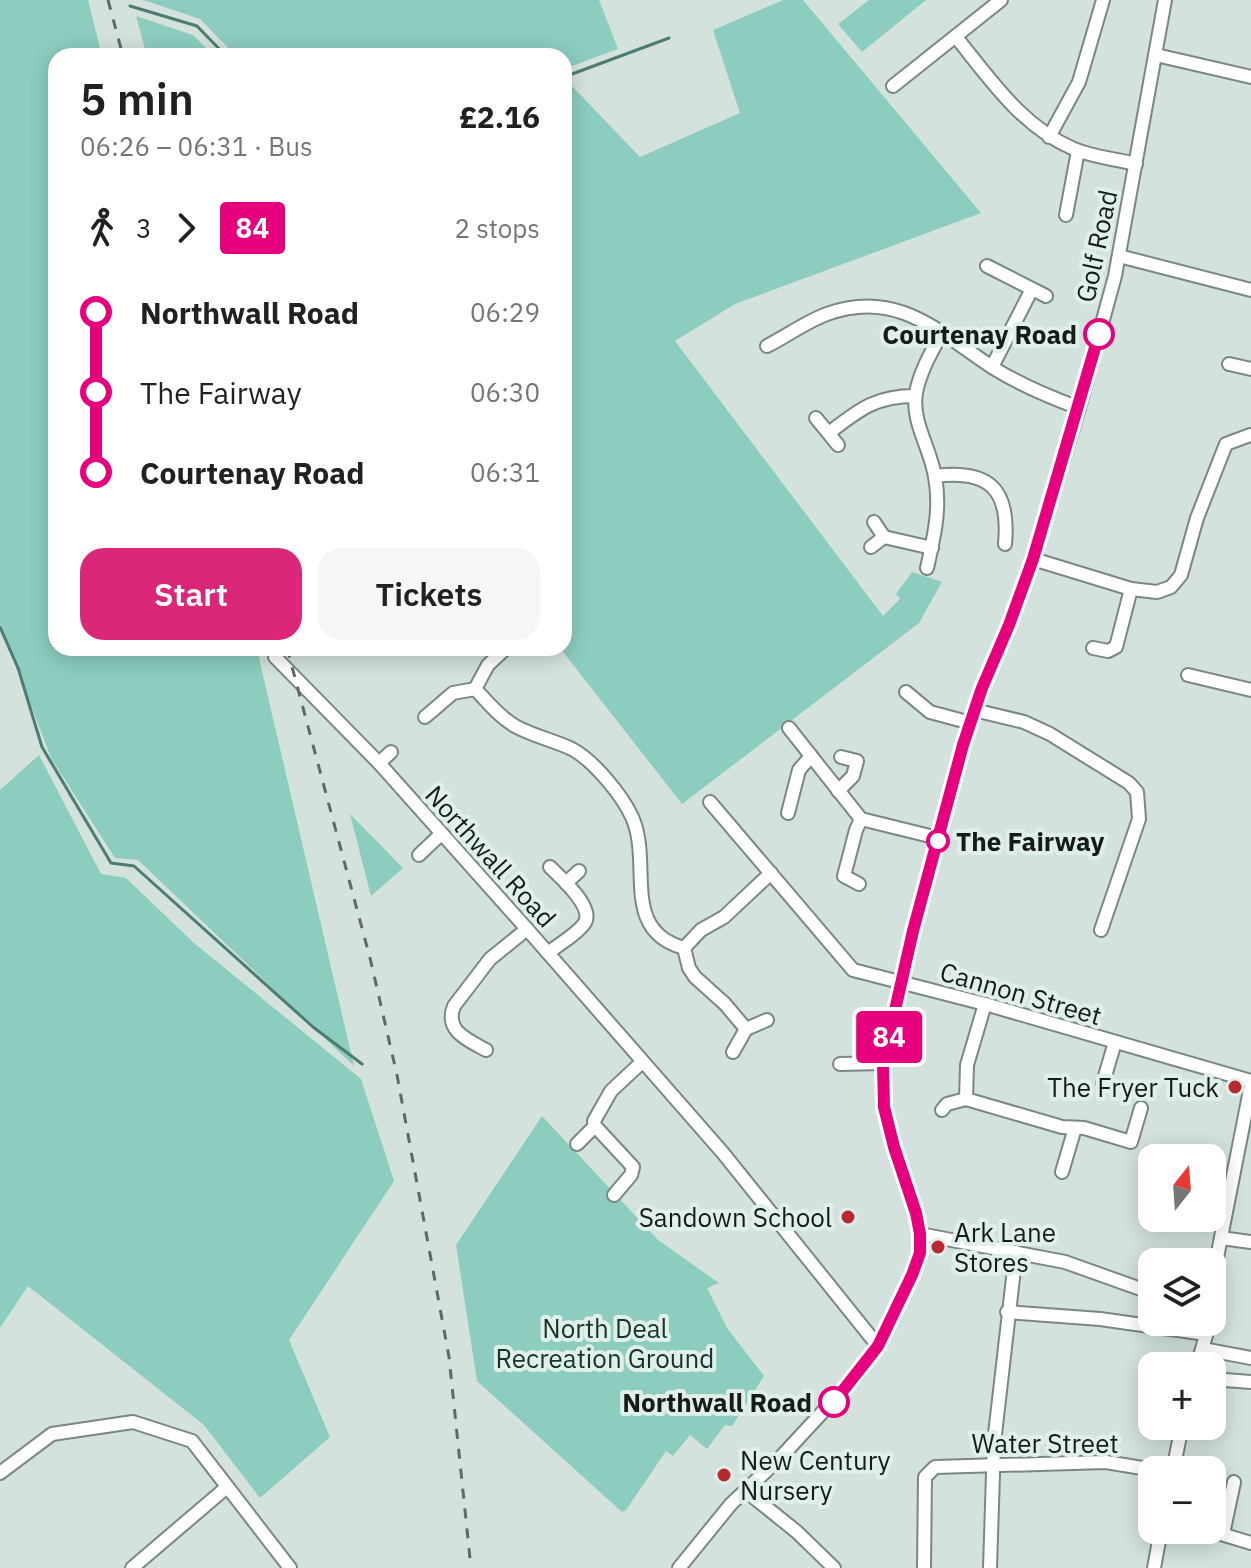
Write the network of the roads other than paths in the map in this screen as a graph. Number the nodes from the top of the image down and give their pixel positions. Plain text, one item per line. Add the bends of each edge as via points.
1 (1001, 0) edge
2 (1165, 0) edge
3 (1100, 1) edge
4 (956, 37) junction
5 (1156, 55) junction
6 (1251, 77) edge
7 (893, 86) dead end
8 (1049, 137) junction
9 (1078, 151) junction
10 (1136, 164) junction
11 (1055, 196) dead end
12 (1069, 199) junction
13 (1066, 215) dead end
14 (1119, 256) junction
15 (987, 266) dead end
16 (1032, 289) junction
17 (1251, 290) edge
18 (1046, 296) dead end
19 (943, 331) junction
20 (767, 346) dead end
21 (1229, 364) dead end
22 (992, 367) junction
23 (1250, 369) edge
24 (1247, 382) dead end
25 (915, 396) junction
26 (1079, 408) junction
27 (816, 418) dead end
28 (830, 432) junction
29 (1250, 435) edge
30 (838, 445) dead end
31 (935, 476) junction
32 (874, 522) dead end
33 (884, 537) junction
34 (1005, 544) dead end
35 (871, 547) dead end
36 (932, 548) junction
37 (1033, 559) junction
38 (927, 568) dead end
39 (1131, 589) junction
40 (1093, 648) dead end
41 (498, 656) edge
42 (275, 657) dead end
43 (1188, 675) dead end
44 (475, 689) junction
45 (1251, 690) edge
46 (906, 692) dead end
47 (972, 716) junction
48 (425, 717) dead end
49 (789, 728) dead end
50 (574, 734) dead end
51 (569, 747) junction
52 (391, 752) dead end
53 (811, 756) junction
54 (841, 757) dead end
55 (379, 763) junction
56 (838, 791) junction
57 (710, 802) dead end
58 (788, 813) dead end
59 (861, 819) junction
60 (441, 834) junction
61 (938, 838) junction
62 (419, 855) dead end
63 (550, 867) dead end
64 (579, 871) dead end
65 (771, 873) junction
66 (566, 883) junction
67 (859, 884) dead end
68 (527, 929) junction
69 (1101, 930) dead end
70 (684, 948) junction
71 (548, 953) junction
72 (902, 982) junction
73 (985, 1004) junction
74 (767, 1020) dead end
75 (746, 1029) junction
76 (1115, 1042) junction
77 (486, 1050) dead end
78 (733, 1052) dead end
79 (642, 1062) junction
80 (883, 1063) junction
81 (840, 1064) dead end
82 (1103, 1083) dead end
83 (1251, 1083) edge
84 (966, 1099) junction
85 (1141, 1108) dead end
86 (942, 1110) dead end
87 (595, 1126) junction
88 (1075, 1128) junction
89 (1247, 1132) edge
90 (577, 1144) dead end
91 (1062, 1172) dead end
92 (614, 1195) dead end
93 (920, 1234) junction
94 (1221, 1238) junction
95 (1251, 1242) edge
96 (1219, 1248) edge
97 (1016, 1252) junction
98 (1138, 1288) edge
99 (1007, 1312) junction
100 (1138, 1322) edge
101 (1205, 1336) edge
102 (878, 1346) junction
103 (1203, 1349) junction
104 (1202, 1352) edge
105 (1251, 1358) edge
106 (1226, 1380) edge
107 (1251, 1382) edge
108 (993, 1464) junction
109 (1138, 1467) edge
110 (0, 1473) edge
111 (1234, 1482) dead end
112 (227, 1487) junction
113 (746, 1491) junction
114 (1226, 1520) edge
115 (1226, 1535) edge
116 (1251, 1543) edge
117 (1158, 1544) edge
118 (829, 1566) edge
119 (132, 1568) edge
120 (290, 1568) edge
121 (679, 1568) edge
122 (924, 1568) edge
123 (990, 1568) edge
124 (1154, 1568) edge

1 - 4 street
2 - 5 street, Golf Road
3 - 8 street via 1079,82
4 - 7 street
4 - 8 street via 1026,120
5 - 6 street
5 - 10 street, Golf Road
8 - 9 street
9 - 10 street
9 - 12 street
10 - 14 street, Golf Road
11 - 12 street
12 - 13 street
14 - 17 street
14 - 26 street, Golf Road
15 - 16 street via 1006,268
16 - 18 street
16 - 22 street
19 - 20 street via 918,317 860,307 827,314
19 - 22 street
19 - 25 street
21 - 23 street
22 - 26 street
23 - 24 street
25 - 28 street via 871,403
25 - 31 street via 916,418
26 - 37 street, Golf Road
27 - 28 street
28 - 30 street
29 - 39 street via 1226,444 1181,575 1171,587 1157,592
31 - 34 street via 960,473 994,489 1003,502 1000,527
31 - 36 street via 938,521
32 - 33 street
33 - 35 street
33 - 36 street
36 - 38 street
37 - 39 street
37 - 47 street, Golf Road
39 - 40 street via 1116,647
41 - 44 street
42 - 55 street, Northwall Road
43 - 45 street
44 - 48 street via 453,693 441,713
44 - 51 street via 517,727
46 - 47 street via 930,712
47 - 61 street, Golf Road
47 - 69 street via 1024,722 1137,792 1139,819
49 - 53 street
50 - 51 street
51 - 70 street via 595,765 631,815 639,838 641,899 647,918 659,937
52 - 55 street
53 - 56 street
53 - 58 street via 799,770
54 - 56 street via 857,761 853,776
55 - 60 street, Northwall Road
56 - 59 street
57 - 65 street, Cannon Street
59 - 61 street
59 - 67 street via 844,876
60 - 62 street
60 - 68 street, Northwall Road
61 - 72 street, Golf Road
63 - 66 street
64 - 66 street
65 - 70 street
65 - 72 street, Cannon Street via 853,970
66 - 71 street via 586,906 587,918
68 - 71 street, Northwall Road
68 - 77 street via 490,959 451,1014 458,1033
70 - 75 street via 695,977
71 - 79 street, Northwall Road
72 - 73 street, Cannon Street
72 - 80 street, Golf Road
73 - 76 street, Cannon Street
73 - 84 street via 967,1065
74 - 75 street
75 - 78 street
76 - 82 street
76 - 83 street, Cannon Street
79 - 87 street via 611,1091
79 - 102 street, Northwall Road via 723,1153
80 - 81 street
80 - 93 street, Golf Road via 884,1107
83 - 89 street
84 - 86 street
84 - 88 street
85 - 88 street via 1131,1142
87 - 90 street
87 - 92 street via 633,1167
88 - 91 street
89 - 94 street
93 - 97 street
93 - 102 street via 912,1275
94 - 95 street
94 - 96 street
97 - 98 street via 1065,1262
97 - 99 street
99 - 100 street
99 - 108 street
101 - 103 street
102 - 113 street via 832,1404
103 - 104 street
103 - 105 street
106 - 107 street
108 - 109 street, Water Street via 1106,1462
108 - 122 street, Water Street via 935,1467 925,1477
108 - 123 street
110 - 112 street via 52,1434 133,1422 192,1441
111 - 114 street
112 - 119 street
112 - 120 street
113 - 118 street
113 - 121 street
115 - 116 street
117 - 124 street

